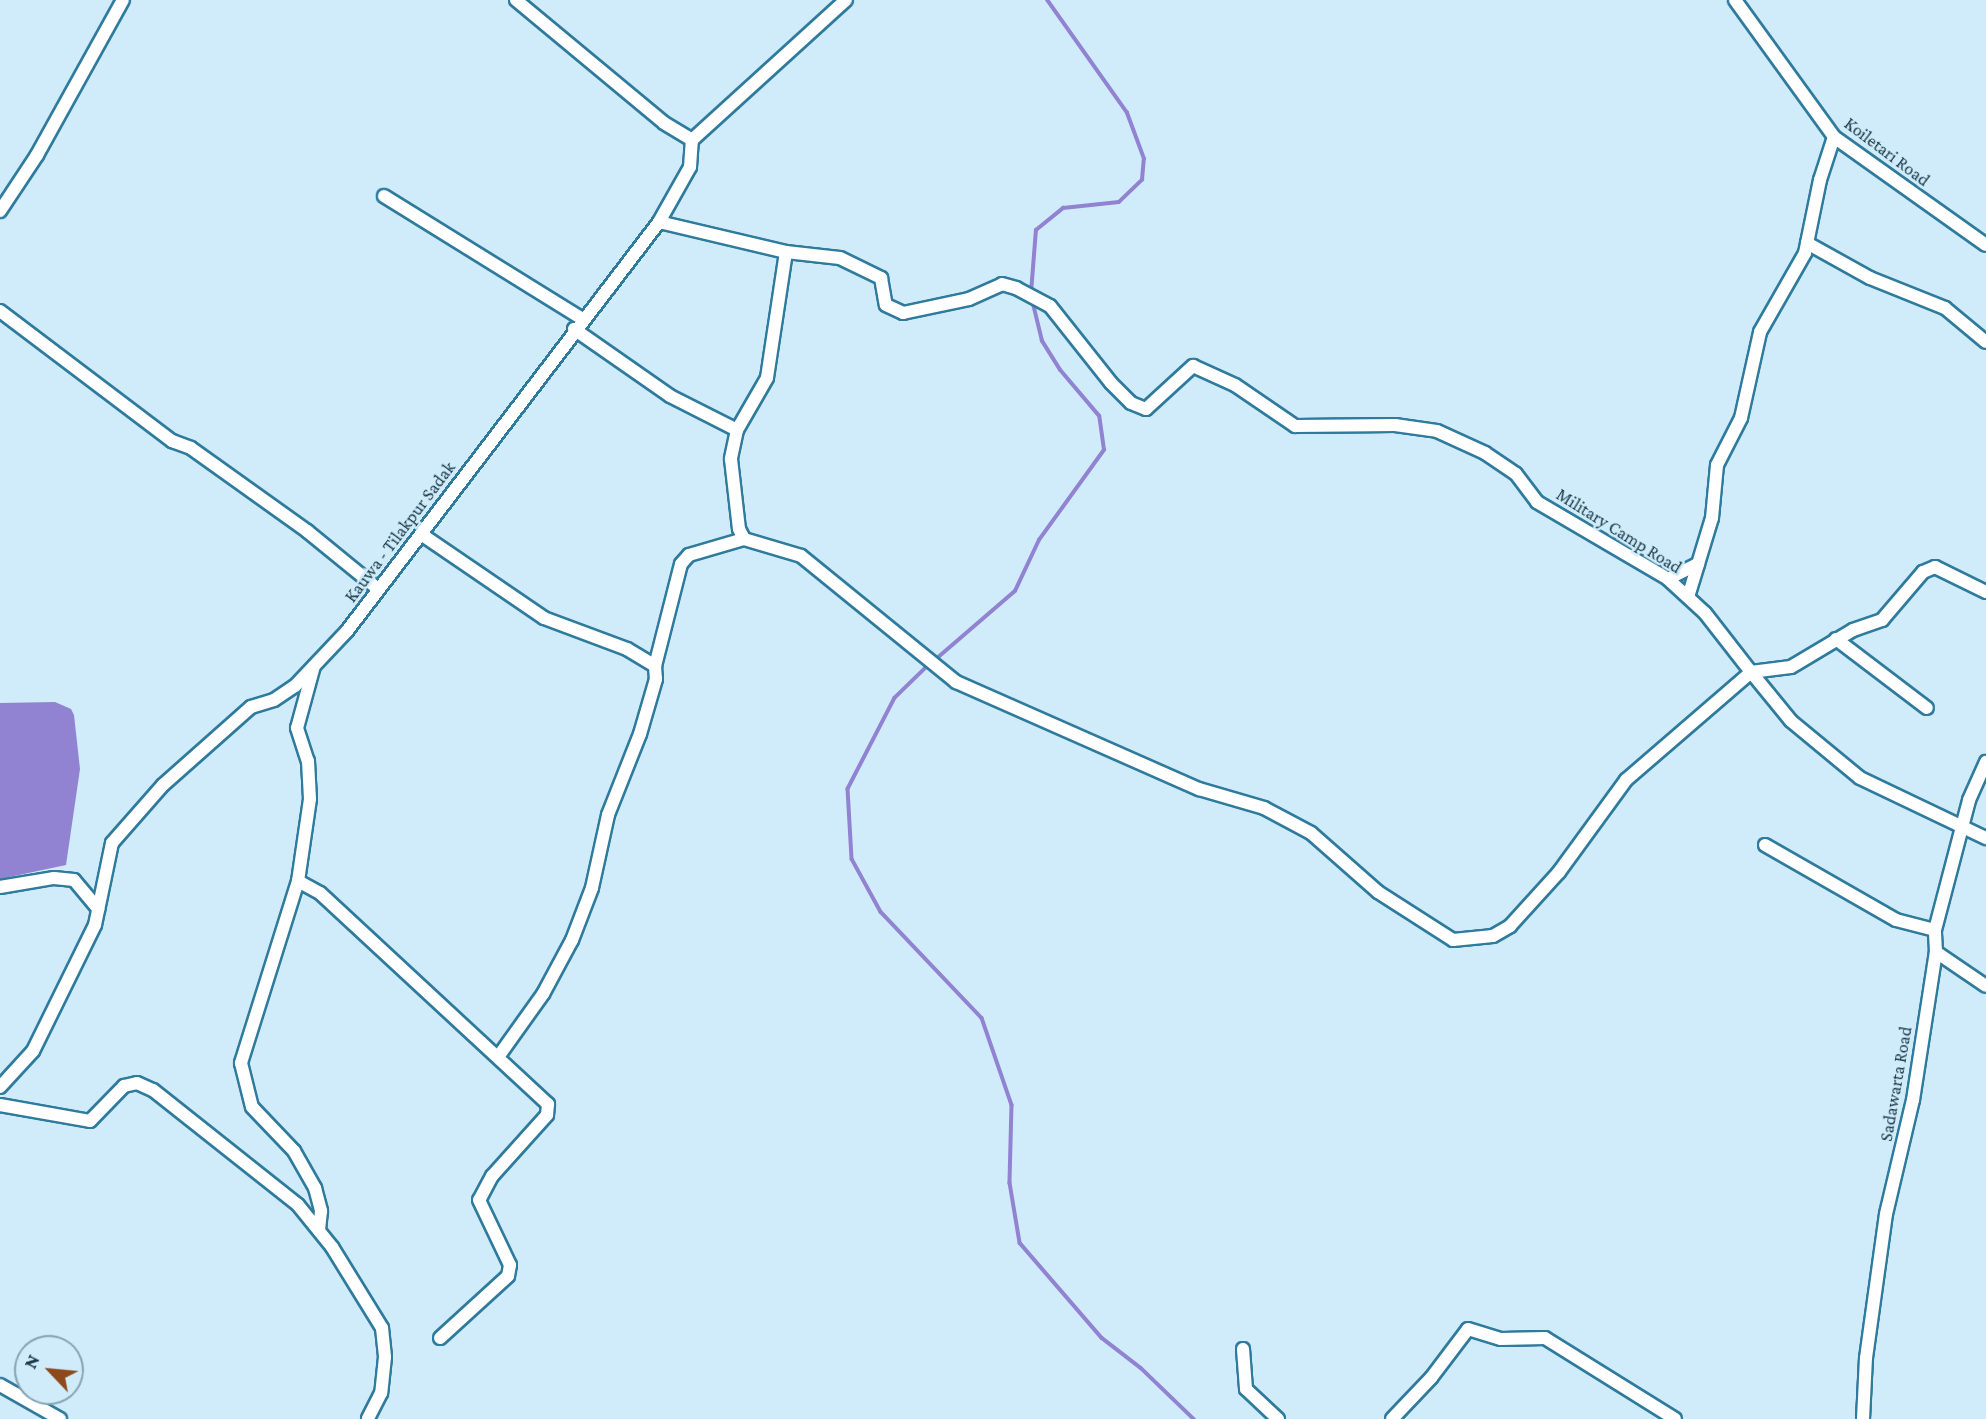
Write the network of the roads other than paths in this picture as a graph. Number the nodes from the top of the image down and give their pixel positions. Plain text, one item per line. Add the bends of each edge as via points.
1 (123, 0) edge
2 (516, 0) edge
3 (846, 0) edge
4 (1735, 0) edge
5 (1834, 137) junction
6 (692, 140) junction
7 (384, 196) dead end
8 (0, 211) edge
9 (659, 222) junction
10 (1807, 243) junction
11 (1986, 245) edge
12 (786, 252) junction
13 (0, 311) edge
14 (578, 324) junction
15 (1986, 342) edge
16 (737, 430) junction
17 (421, 534) junction
18 (744, 539) junction
19 (1698, 564) junction
20 (1668, 579) junction
21 (377, 588) junction
22 (1986, 592) edge
23 (1688, 597) junction
24 (1836, 639) junction
25 (314, 666) junction
26 (655, 666) junction
27 (1751, 672) junction
28 (1927, 708) dead end
29 (1986, 762) edge
30 (1962, 825) junction
31 (1986, 838) edge
32 (1765, 845) dead end
33 (298, 881) junction
34 (0, 887) edge
35 (98, 909) junction
36 (1935, 930) junction
37 (1936, 953) junction
38 (1986, 986) edge
39 (498, 1056) junction
40 (0, 1087) edge
41 (0, 1105) edge
42 (319, 1230) junction
43 (440, 1338) dead end
44 (1243, 1349) dead end
45 (0, 1385) edge
46 (60, 1419) edge
47 (368, 1419) edge
48 (1278, 1419) edge
49 (1392, 1419) edge
50 (1675, 1419) edge
51 (1863, 1419) edge

1 - 8 street via 37,155
2 - 6 street via 664,123
3 - 6 street
4 - 5 street, Koiletari Road
5 - 10 street
5 - 11 street, Koiletari Road
6 - 9 street, Kauwa - Tilakpur Sadak via 690,167
7 - 14 street
9 - 12 street
9 - 14 street, Kauwa - Tilakpur Sadak
10 - 15 street via 1870,278 1945,308
10 - 19 street via 1760,332 1741,418 1717,465 1712,519
12 - 16 street via 768,378
12 - 20 street, Military Camp Road via 840,258 881,278 886,305 903,313 969,299 1002,284 1022,291 1049,306 1131,403 1146,409 1193,366 1235,385 1295,426 1395,425 1437,431 1485,453 1516,474 1537,502
13 - 21 street via 156,429 307,531
14 - 16 street via 670,396
14 - 17 street, Kauwa - Tilakpur Sadak
16 - 18 street via 731,459
17 - 21 street, Kauwa - Tilakpur Sadak
17 - 26 street via 544,618 626,649
18 - 26 street via 689,555 681,564
18 - 27 street via 801,556 956,682 1199,789 1264,808 1311,833 1378,892 1453,940 1493,936 1510,926 1559,872 1626,780
19 - 20 street
19 - 23 street
20 - 23 street, Military Camp Road
21 - 25 street, Kauwa - Tilakpur Sadak via 347,631
22 - 24 street via 1935,567 1923,572 1882,620
23 - 27 street, Military Camp Road
24 - 27 street via 1791,667
24 - 28 street
25 - 33 street via 297,728 308,761 310,799
25 - 35 street, Kauwa - Tilakpur Sadak via 274,700 251,707 146,803 112,843
26 - 39 street via 656,679 640,734 608,815 592,888 572,940 543,993
27 - 30 street, Military Camp Road via 1791,721 1860,778
29 - 30 street, Sadawarta Road
30 - 31 street, Military Camp Road
30 - 36 street, Sadawarta Road
32 - 36 street via 1896,920
33 - 39 street via 320,893
33 - 42 street via 241,1063 252,1107 294,1151 315,1188 321,1210
34 - 35 street via 54,878 74,880
35 - 40 street, Kauwa - Tilakpur Sadak via 33,1051
36 - 37 street, Sadawarta Road
37 - 38 street
37 - 51 street, Sadawarta Road via 1913,1100 1886,1214 1866,1358
39 - 43 street via 542,1095 548,1104 547,1115 492,1176 479,1200 510,1265 508,1276
41 - 42 street via 90,1121 124,1086 137,1083 230,1149 298,1205
42 - 47 street via 382,1328 381,1393
44 - 48 street via 1246,1389
45 - 46 street
49 - 50 street via 1468,1329 1501,1339 1545,1338

